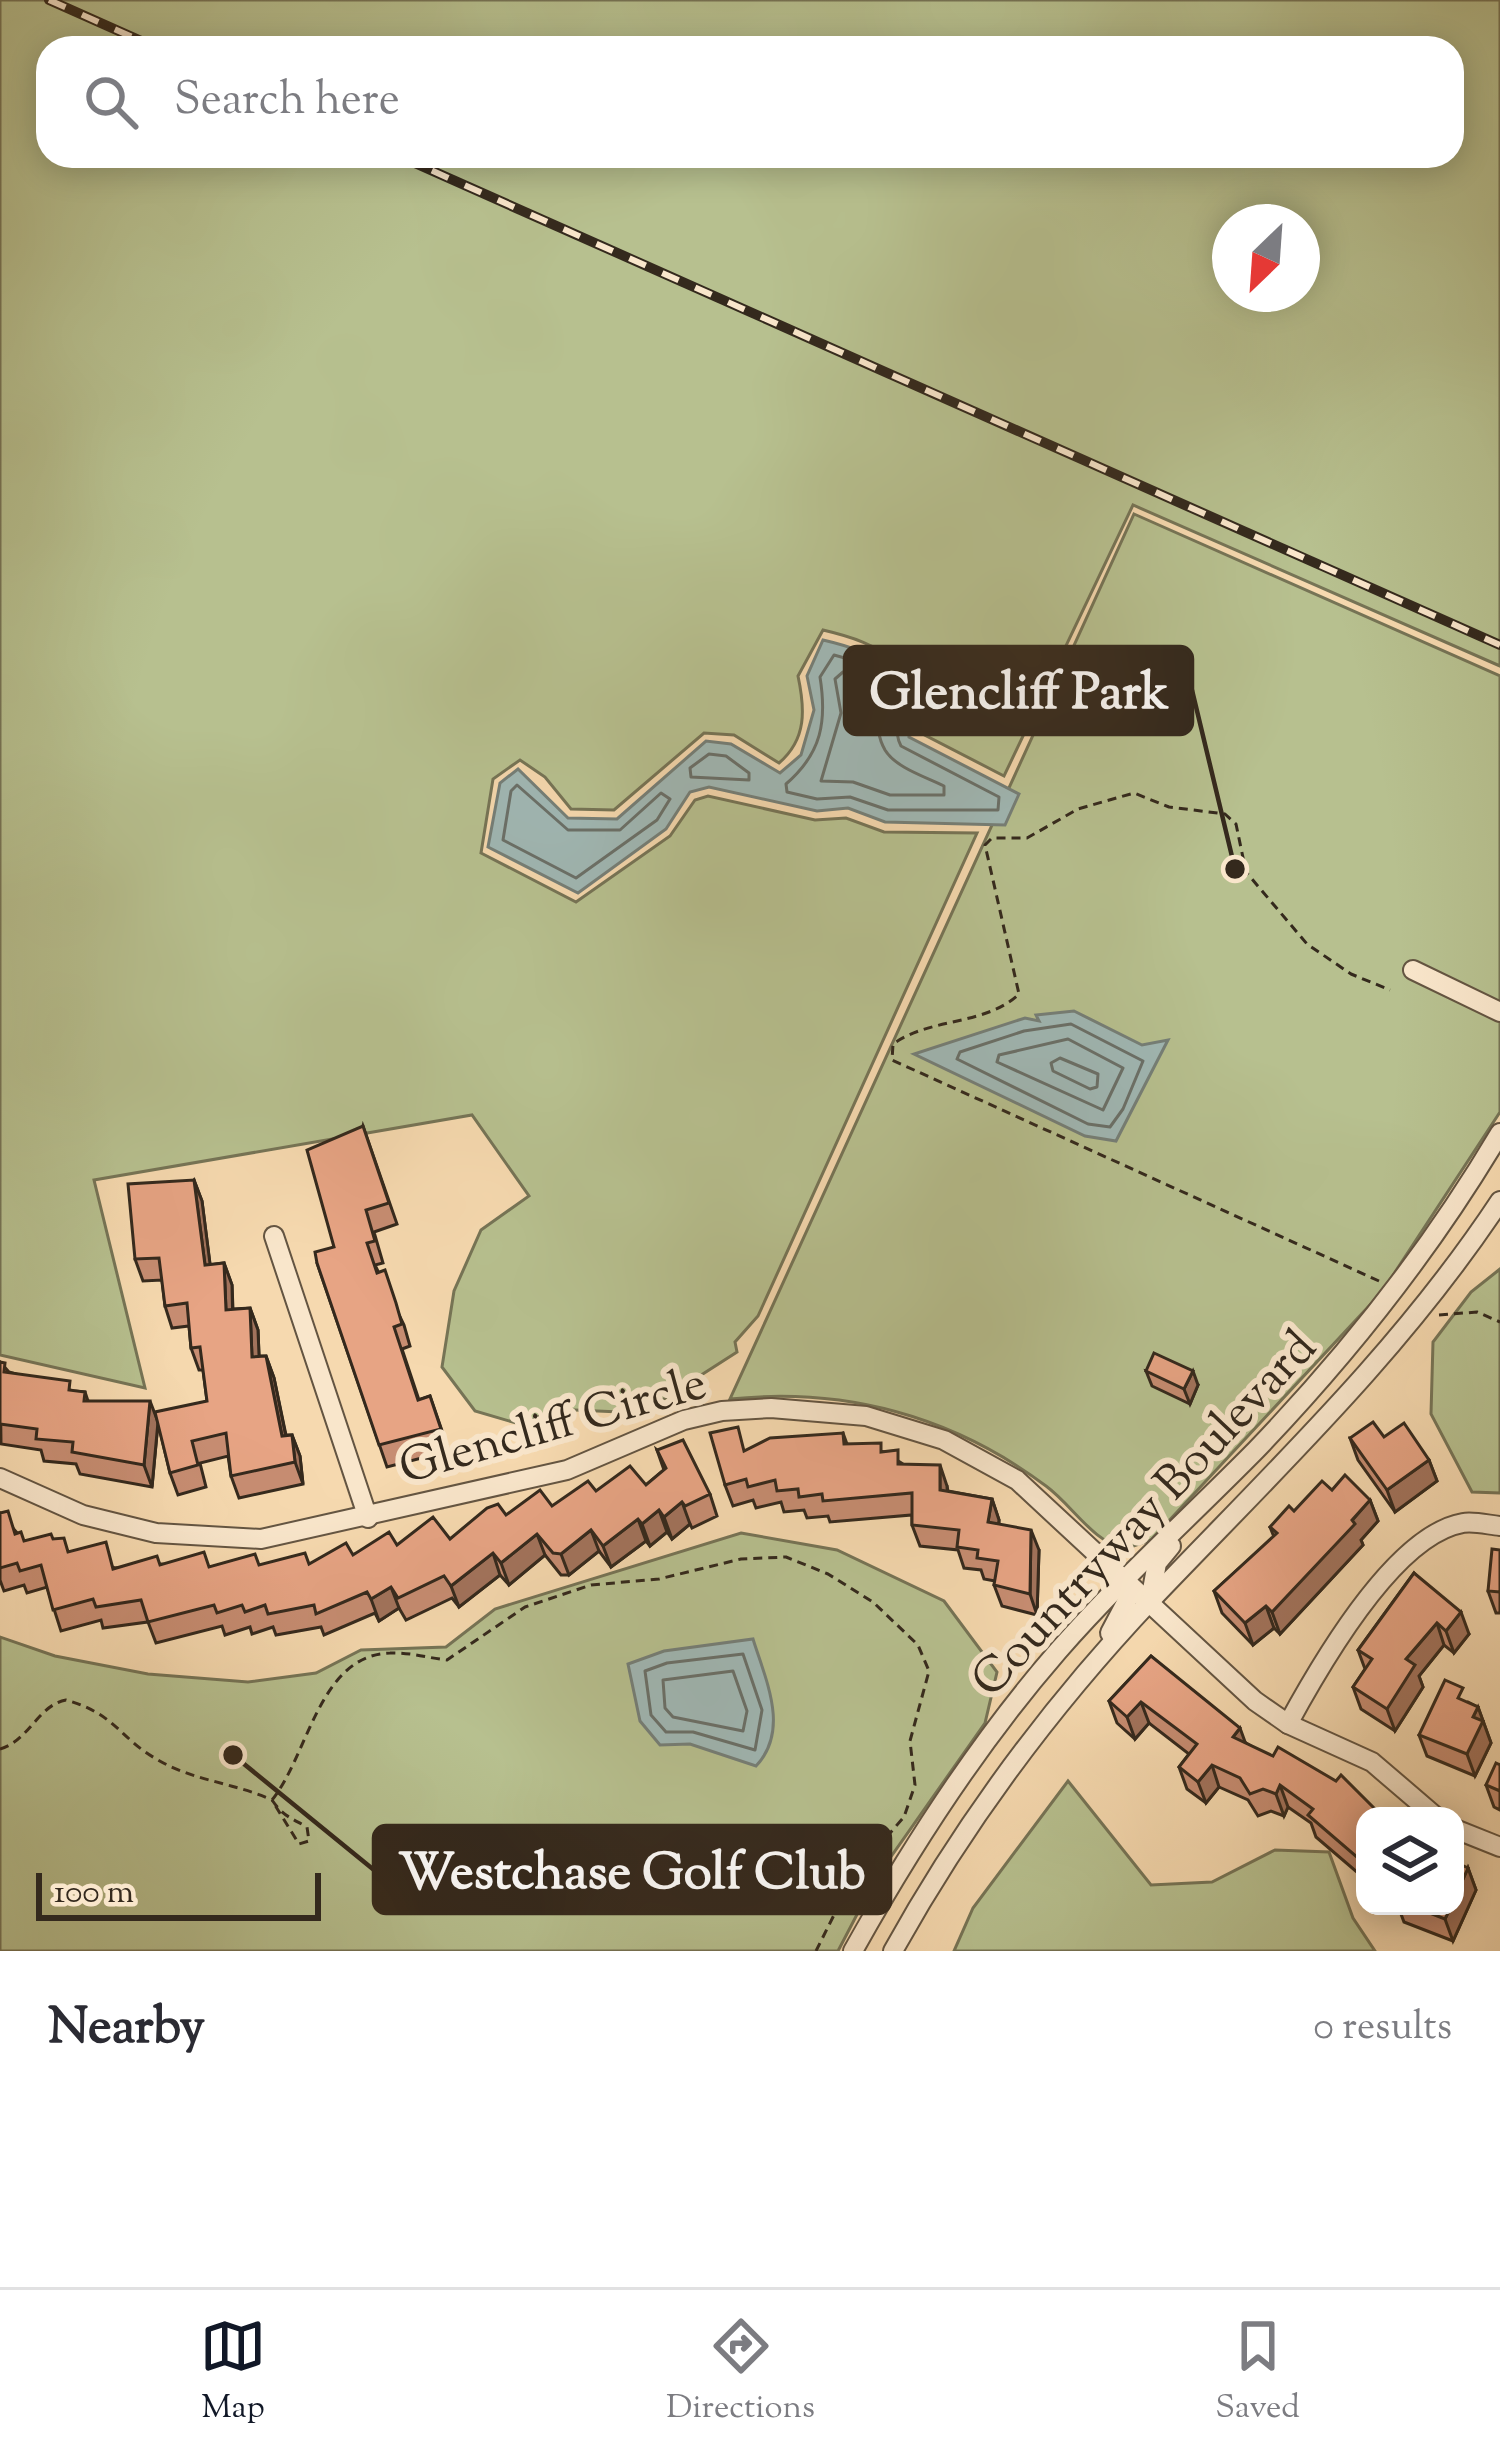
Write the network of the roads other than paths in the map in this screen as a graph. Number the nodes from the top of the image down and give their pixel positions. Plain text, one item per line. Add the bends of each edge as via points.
1 (1413, 970) dead end
2 (1500, 1012) edge
3 (1500, 1133) edge
4 (1500, 1202) edge
5 (274, 1236) dead end
6 (1278, 1425) junction
7 (0, 1478) edge
8 (368, 1518) junction
9 (1500, 1526) edge
10 (1156, 1547) junction
11 (1098, 1551) junction
12 (1178, 1574) junction
13 (1127, 1587) junction
14 (1151, 1592) junction
15 (1099, 1606) junction
16 (1174, 1624) junction
17 (1125, 1630) junction
18 (1288, 1724) junction
19 (1018, 1757) junction
20 (1424, 1807) edge
21 (1464, 1832) edge
22 (1500, 1847) edge
23 (853, 1951) edge
24 (893, 1951) edge

1 - 2 street
3 - 6 street, Countryway Boulevard via 1393,1293
4 - 12 street, Countryway Boulevard via 1339,1409
5 - 8 street
6 - 10 street, Countryway Boulevard
6 - 14 street via 1264,1452 1162,1556
7 - 8 street, Glencliff Circle via 83,1515 156,1533 261,1538
8 - 11 street, Glencliff Circle via 567,1470 684,1420 803,1409 866,1416 944,1440 1017,1480
9 - 18 street via 1463,1523 1427,1538 1339,1631
10 - 11 street via 1129,1559
10 - 13 street, Countryway Boulevard
11 - 13 street, Glencliff Circle
11 - 15 street via 1109,1575
12 - 14 street, Countryway Boulevard
12 - 16 street via 1166,1598
13 - 14 street, Glencliff Circle
13 - 15 street, Countryway Boulevard
13 - 19 street via 1117,1626 1051,1701
14 - 16 street, Glencliff Circle
14 - 17 street, Countryway Boulevard
15 - 23 street, Countryway Boulevard via 991,1735 904,1859
16 - 17 street via 1144,1621
16 - 18 street, Glencliff Circle
17 - 19 street, Countryway Boulevard
18 - 20 street, Glencliff Circle via 1372,1762
19 - 24 street, Countryway Boulevard
21 - 22 street

